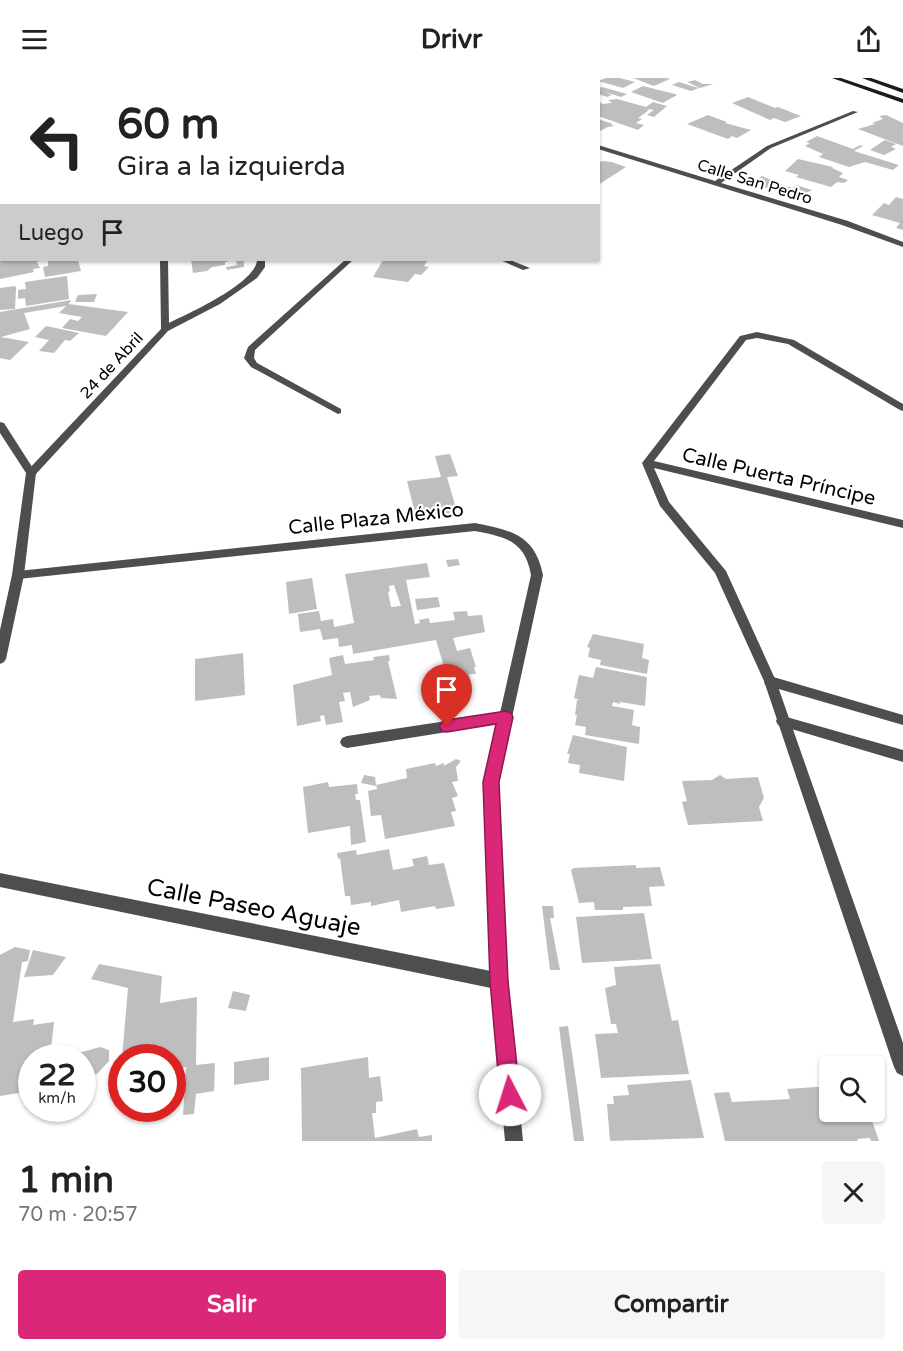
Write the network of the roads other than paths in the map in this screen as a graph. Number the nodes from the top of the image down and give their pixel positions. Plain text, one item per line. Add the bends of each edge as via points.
1 (835, 78) edge
2 (865, 78) edge
3 (903, 91) edge
4 (903, 102) edge
5 (855, 112) dead end
6 (600, 148) edge
7 (716, 183) junction
8 (903, 245) edge
9 (164, 261) edge
10 (261, 261) edge
11 (348, 261) edge
12 (507, 261) edge
13 (526, 267) dead end
14 (165, 329) junction
15 (903, 408) edge
16 (338, 411) dead end
17 (0, 425) edge
18 (647, 463) junction
19 (31, 473) junction
20 (903, 524) edge
21 (18, 575) junction
22 (0, 658) edge
23 (770, 681) junction
24 (506, 717) junction
25 (903, 720) edge
26 (783, 721) junction
27 (347, 742) dead end
28 (903, 756) edge
29 (0, 880) edge
30 (499, 981) junction
31 (903, 1067) edge
32 (514, 1141) edge

1 - 4 main road
2 - 3 main road
5 - 7 street via 769,147
6 - 7 street, Calle San Pedro
7 - 8 street, Calle San Pedro
9 - 14 street, 24 de Abril
10 - 14 street via 254,276 217,302
11 - 16 street via 251,350 249,358 254,365
12 - 13 street
14 - 19 street, 24 de Abril
15 - 18 street, Calle Puerta Príncipe via 791,342 757,335 743,338
17 - 19 street
18 - 20 street, Calle Puerta Príncipe
18 - 23 street via 664,503 720,571
19 - 21 street
21 - 22 street
21 - 24 street, Calle Plaza México via 475,527 501,532 523,542 535,558 537,575
23 - 25 street
23 - 26 street
24 - 27 street
24 - 30 street, Calle Plaza México via 491,782
26 - 28 street
26 - 31 street
29 - 30 street, Calle Paseo Aguaje
30 - 32 street, Calle Plaza México

